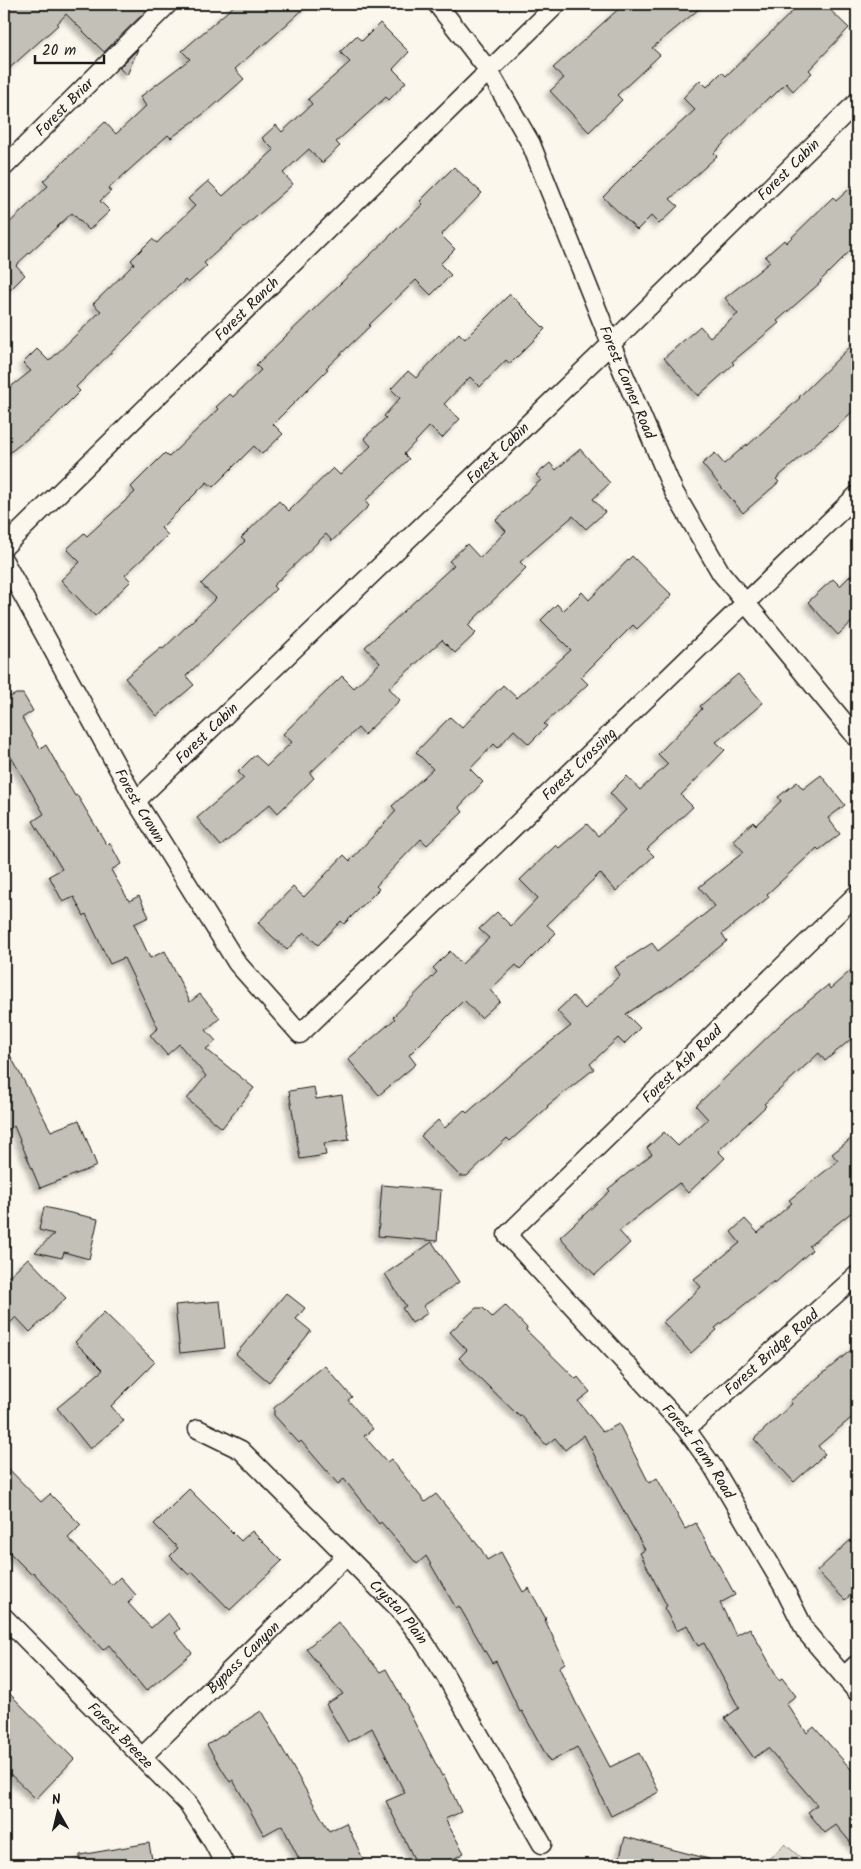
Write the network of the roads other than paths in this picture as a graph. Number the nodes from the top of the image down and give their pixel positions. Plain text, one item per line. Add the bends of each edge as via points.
1 (168, 4) edge
2 (438, 4) edge
3 (557, 4) edge
4 (489, 70) junction
5 (857, 102) edge
6 (4, 167) edge
7 (611, 344) junction
8 (857, 495) edge
9 (4, 547) edge
10 (4, 561) edge
11 (745, 605) junction
12 (857, 738) edge
13 (136, 802) junction
14 (857, 894) edge
15 (300, 1034) joint
16 (507, 1235) joint
17 (857, 1275) edge
18 (198, 1429) dead end
19 (686, 1429) junction
20 (345, 1557) junction
21 (4, 1616) edge
22 (857, 1664) edge
23 (844, 1676) junction
24 (857, 1692) edge
25 (142, 1757) junction
26 (542, 1844) dead end
27 (225, 1865) edge

1 - 6 street, Forest Briar
2 - 4 street, Forest Corner Road
3 - 4 street, Forest Ranch
4 - 7 street, Forest Corner Road via 531,144
4 - 9 street, Forest Ranch
5 - 7 street, Forest Cabin
7 - 11 street, Forest Corner Road via 674,492 721,573
7 - 13 street, Forest Cabin
8 - 11 street, Forest Crossing
10 - 13 street, Forest Crown
11 - 12 street, Forest Corner Road
11 - 15 street, Forest Crossing
13 - 15 street, Forest Crown via 237,963
14 - 16 street, Forest Ash Road
16 - 19 street, Forest Farm Road
17 - 19 street, Forest Bridge Road
18 - 20 street, Crystal Plain via 241,1450
19 - 23 street, Forest Farm Road via 713,1467 783,1586 806,1632
20 - 25 street, Bypass Canyon
20 - 26 street, Crystal Plain via 398,1609 422,1639
21 - 25 street, Forest Breeze
22 - 23 street
23 - 24 street, Forest Farm Road
25 - 27 street, Forest Breeze via 189,1805

